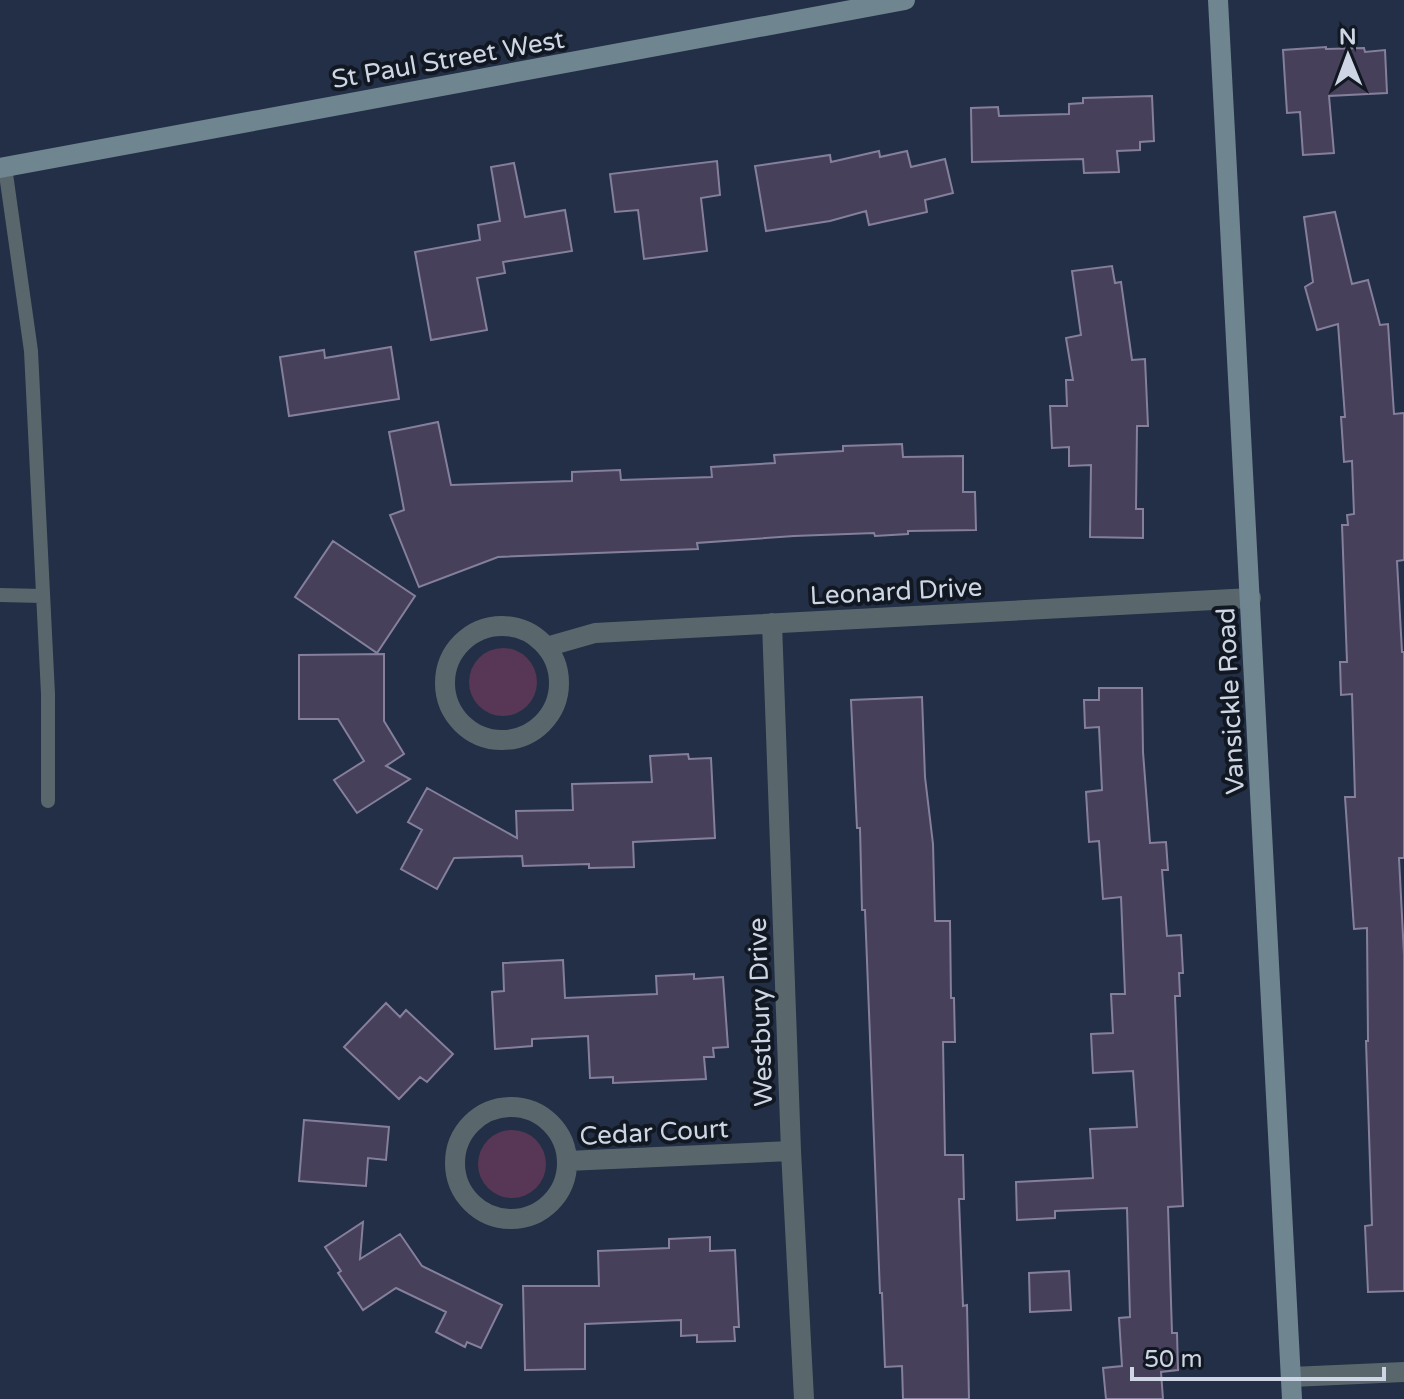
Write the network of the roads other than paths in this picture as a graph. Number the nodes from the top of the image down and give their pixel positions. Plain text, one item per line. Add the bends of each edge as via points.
1 (905, 0) edge
2 (1218, 0) edge
3 (2, 167) edge
4 (0, 595) edge
5 (42, 596) junction
6 (1251, 598) junction
7 (772, 623) junction
8 (546, 647) junction
9 (48, 801) dead end
10 (791, 1151) junction
11 (567, 1161) junction
12 (1404, 1372) edge
13 (1291, 1377) junction
14 (804, 1399) edge
15 (1292, 1399) edge

1 - 3 street, St Paul Street West
2 - 6 street, Vansickle Road
3 - 5 lane via 31,351
4 - 5 lane
5 - 9 lane
6 - 7 street, Leonard Drive
6 - 13 street, Vansickle Road
7 - 8 street, Leonard Drive via 595,633
7 - 10 street, Westbury Drive
8 - 8 street via 560,684 544,722 508,740 478,734 455,716 445,680 460,645 476,633 513,627
10 - 11 street, Cedar Court
10 - 14 street, Westbury Drive
11 - 11 street, Cedar Court via 561,1187 544,1208 510,1219 484,1212 464,1194 454,1159 469,1124 502,1107 521,1107 554,1126
12 - 13 street
13 - 15 street, Vansickle Road

